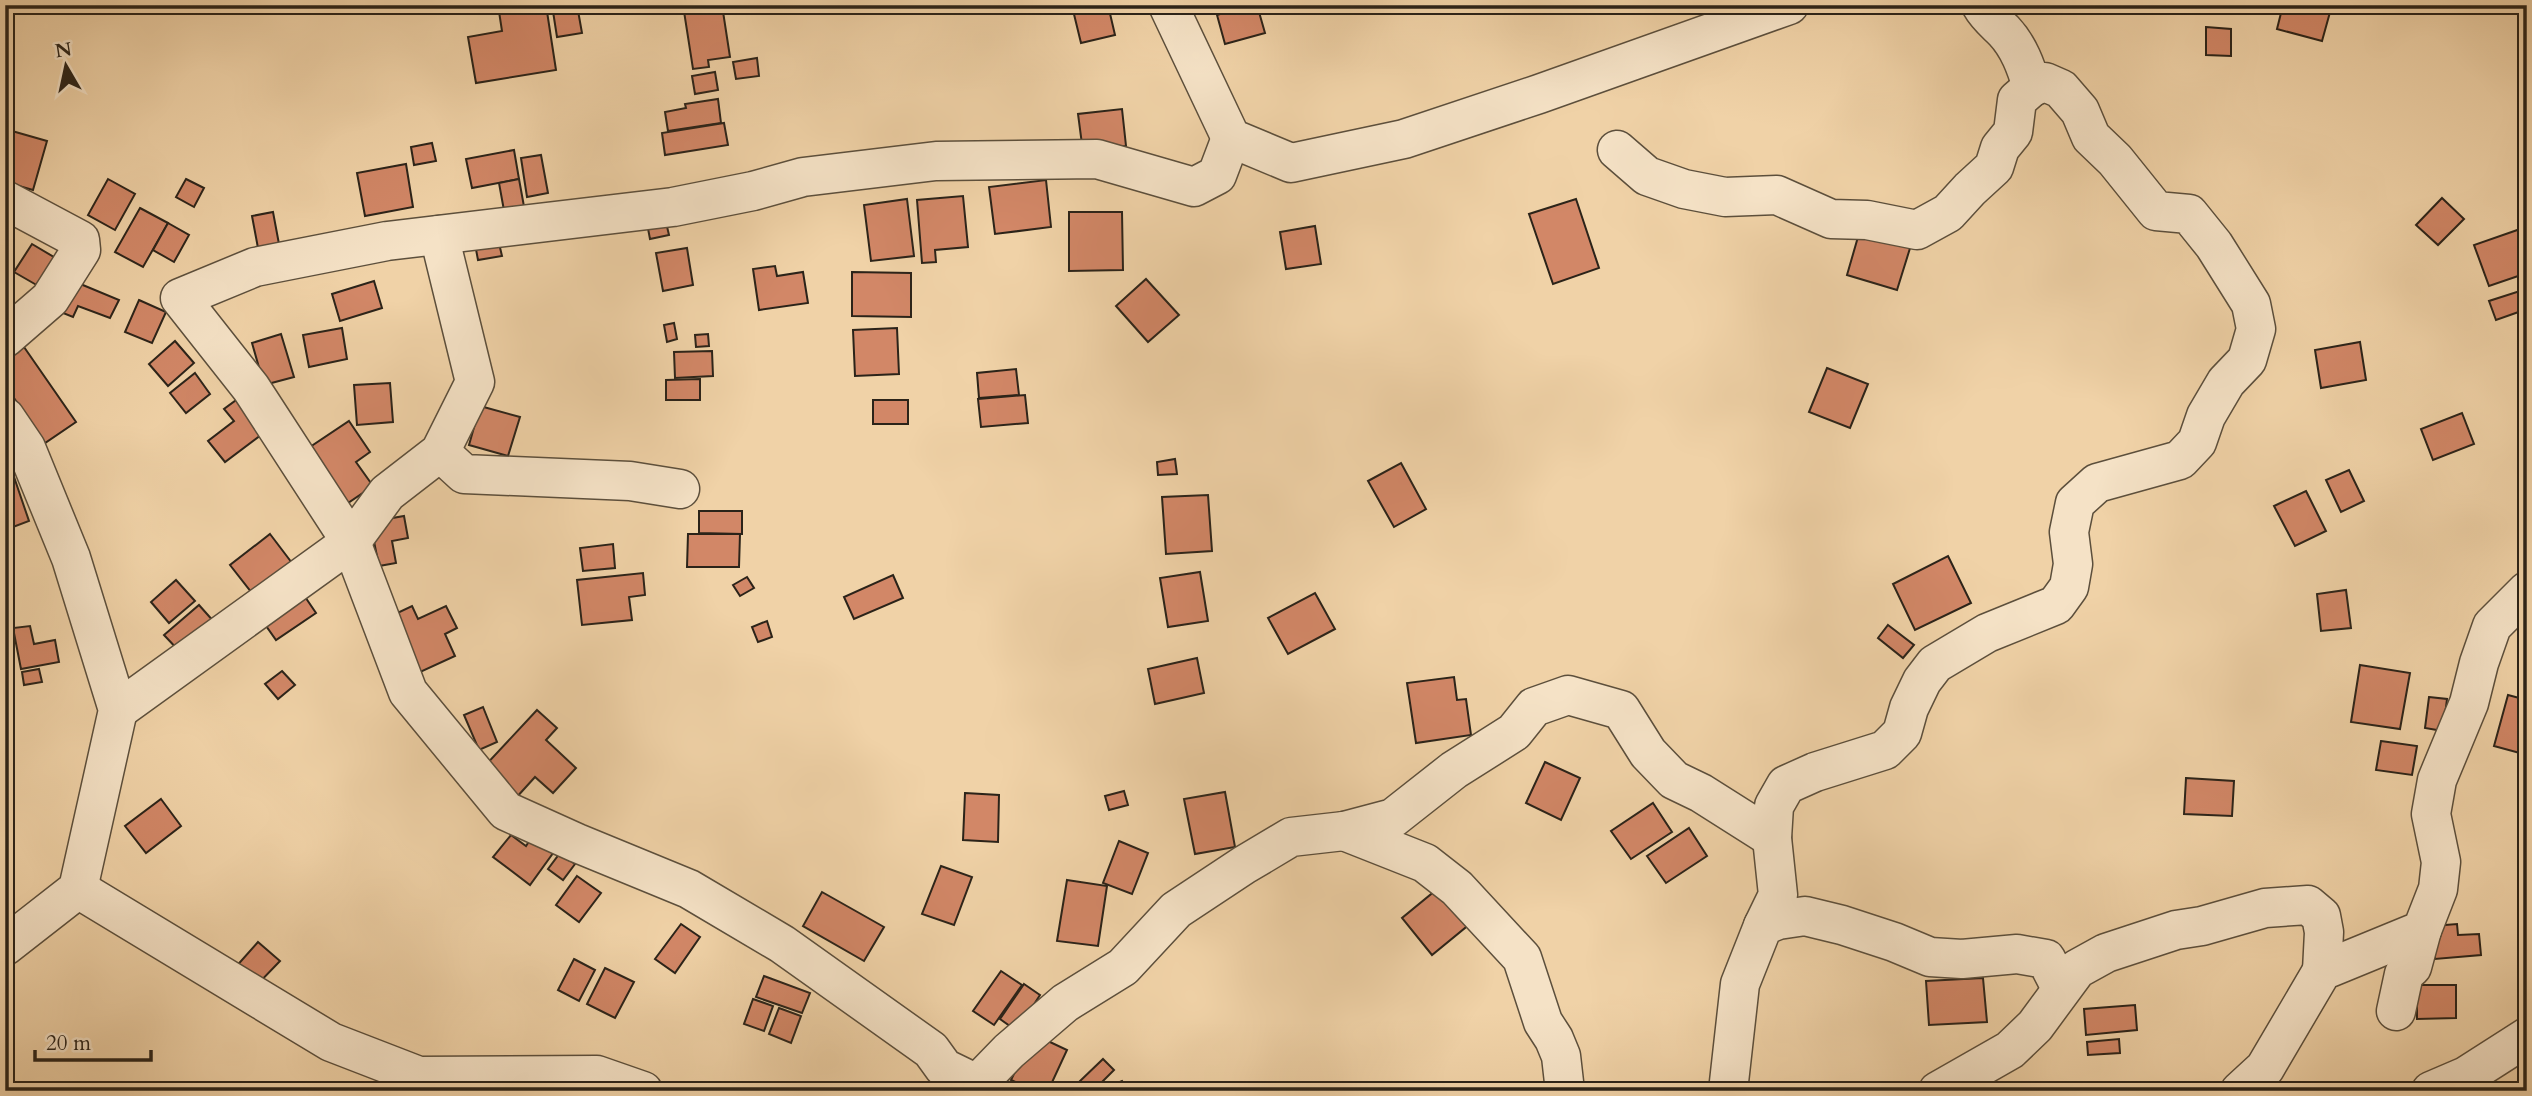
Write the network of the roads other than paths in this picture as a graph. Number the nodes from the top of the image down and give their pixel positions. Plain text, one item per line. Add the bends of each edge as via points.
1 (1168, 5) edge
2 (1789, 5) edge
3 (1981, 5) edge
4 (2032, 88) junction
5 (1231, 138) junction
6 (1617, 150) dead end
7 (5, 200) edge
8 (439, 236) junction
9 (5, 338) edge
10 (5, 416) edge
11 (440, 452) junction
12 (680, 489) dead end
13 (351, 542) junction
14 (2527, 591) edge
15 (118, 710) junction
16 (1344, 831) junction
17 (1772, 838) junction
18 (78, 889) junction
19 (1763, 926) junction
20 (2422, 930) junction
21 (5, 946) edge
22 (2322, 971) junction
23 (2062, 988) junction
24 (2396, 1011) dead end
25 (2527, 1037) edge
26 (977, 1087) edge
27 (643, 1091) edge
28 (1566, 1091) edge
29 (1728, 1091) edge
30 (1938, 1091) edge
31 (2240, 1091) edge
32 (2431, 1091) edge

1 - 5 street
2 - 5 street via 1404,139 1291,163
3 - 4 street via 2023,59
4 - 6 street via 2017,100 2013,132 2000,148 1994,167 1948,213 1917,230 1867,220 1831,219 1777,195 1725,197 1684,189 1647,176
4 - 17 street via 2045,82 2061,89 2080,111 2091,137 2156,211 2189,214 2214,245 2251,304 2256,329 2247,360 2225,382 2197,442 2180,460 2097,483 2075,503 2069,532 2073,564 2069,587 2056,605 1987,633 1935,664 1909,708 1902,733 1885,750 1786,785 1774,806
5 - 8 street via 1217,175 1194,187 1097,159 936,161 803,177 673,208
7 - 9 street via 80,240 81,250 50,299
8 - 11 street via 475,382
8 - 13 street via 387,241 255,267 180,298 251,388
10 - 15 street via 26,448 71,558
11 - 12 street via 464,474 630,481
11 - 13 street via 387,493
13 - 15 street
13 - 26 street via 408,692 506,811 689,889 782,944 931,1050 944,1068
14 - 20 street via 2492,626 2469,703 2437,780 2431,814 2441,862 2438,889
15 - 18 street
16 - 17 street via 1393,818 1454,770 1514,732 1534,707 1568,695 1621,710 1648,753 1674,780
16 - 26 street via 1291,836 1176,910 1123,967 1065,1003 1009,1051
16 - 28 street via 1425,863 1457,888 1522,958 1543,1022 1561,1056
17 - 19 street via 1778,895
18 - 21 street
18 - 27 street via 331,1042 419,1076 597,1075
19 - 23 street via 1805,916 1930,957 2017,954 2046,959
19 - 29 street via 1740,984
20 - 22 street
20 - 24 street via 2412,967 2404,974
22 - 23 street via 2320,916 2308,905 2288,905 2176,930 2106,953 2077,969
22 - 31 street via 2265,1068
23 - 30 street via 2035,1026 2010,1050
25 - 32 street via 2466,1076

